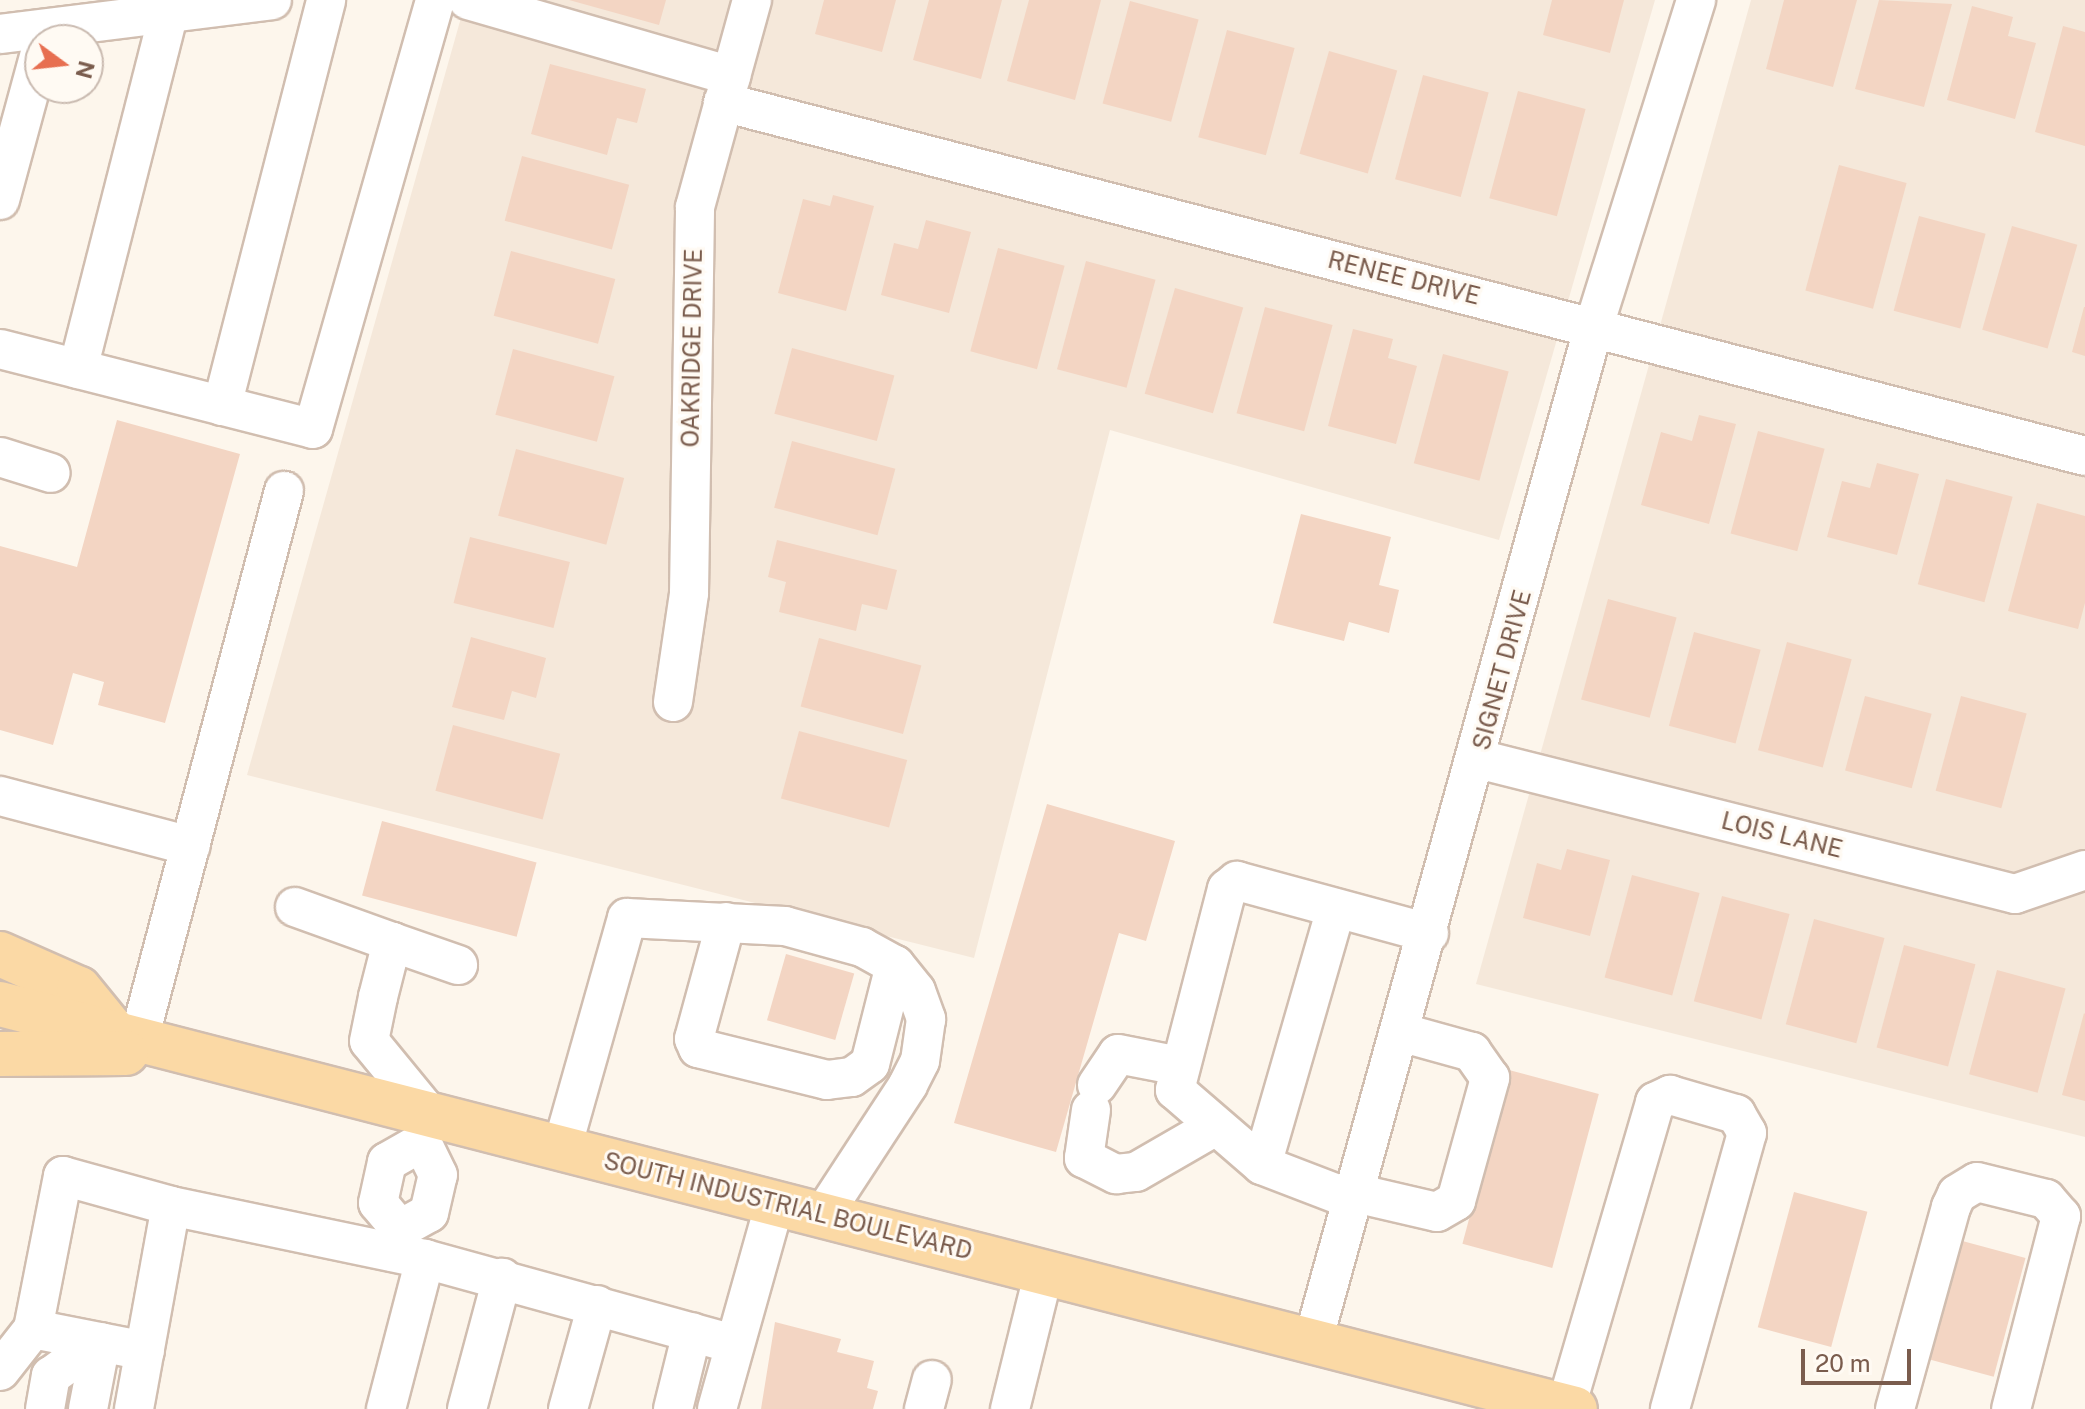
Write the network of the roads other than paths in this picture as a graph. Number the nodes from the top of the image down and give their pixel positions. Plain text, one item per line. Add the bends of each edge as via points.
1 (272, 0) edge
2 (326, 0) edge
3 (435, 0) edge
4 (468, 0) edge
5 (752, 0) edge
6 (1696, 0) edge
7 (169, 13) junction
8 (104, 27) edge
9 (0, 34) edge
10 (24, 37) edge
11 (727, 89) junction
12 (26, 104) edge
13 (0, 200) edge
14 (1594, 326) junction
15 (0, 349) edge
16 (78, 369) junction
17 (222, 406) junction
18 (2085, 456) edge
19 (0, 457) edge
20 (51, 473) dead end
21 (284, 491) dead end
22 (673, 702) dead end
23 (1478, 759) junction
24 (0, 796) edge
25 (191, 846) junction
26 (2085, 870) edge
27 (295, 907) dead end
28 (1336, 908) junction
29 (726, 922) junction
30 (1429, 933) junction
31 (392, 942) junction
32 (0, 954) edge
33 (458, 965) dead end
34 (895, 965) junction
35 (0, 1004) edge
36 (1400, 1032) junction
37 (127, 1036) junction
38 (191, 1052) junction
39 (0, 1054) edge
40 (1179, 1066) junction
41 (1214, 1127) junction
42 (426, 1128) junction
43 (562, 1148) junction
44 (1262, 1165) junction
45 (1354, 1196) junction
46 (775, 1203) junction
47 (171, 1206) junction
48 (823, 1215) junction
49 (406, 1247) junction
50 (1044, 1272) junction
51 (502, 1278) junction
52 (597, 1305) junction
53 (33, 1329) junction
54 (692, 1332) junction
55 (1313, 1341) junction
56 (734, 1344) junction
57 (145, 1351) junction
58 (0, 1371) edge
59 (76, 1375) edge
60 (1570, 1408) edge
61 (134, 1409) edge
62 (386, 1409) edge
63 (467, 1409) edge
64 (568, 1409) edge
65 (673, 1409) edge
66 (717, 1409) edge
67 (1010, 1409) edge
68 (1670, 1409) edge
69 (1895, 1409) edge
70 (2011, 1409) edge

1 - 7 street
2 - 17 street
3 - 17 street via 313,429
4 - 11 street, RENEE DRIVE
5 - 11 street, OAKRIDGE DRIVE
6 - 14 street, SIGNET DRIVE
7 - 8 street
7 - 16 street
9 - 10 street
11 - 14 street, RENEE DRIVE
11 - 22 street, OAKRIDGE DRIVE via 695,207 689,593
12 - 13 street
14 - 18 street, RENEE DRIVE
14 - 23 street, SIGNET DRIVE
15 - 16 street
16 - 17 street
19 - 20 street
21 - 25 street
23 - 26 street, LOIS LANE via 2015,894
23 - 30 street, SIGNET DRIVE
24 - 25 street
25 - 37 street
27 - 31 street
28 - 30 street
28 - 40 street via 1231,882
28 - 44 street
29 - 34 street via 785,926 862,947
29 - 34 street via 694,1039 698,1048 827,1080 852,1077 870,1064
29 - 43 street via 634,915 622,923
30 - 36 street, SIGNET DRIVE
31 - 33 street
31 - 42 street via 369,1041
32 - 37 main road via 79,989
34 - 48 street via 916,991 926,1019 920,1061
35 - 37 main road, SOUTH INDUSTRIAL BOULEVARD
36 - 45 street, SIGNET DRIVE
36 - 45 street via 1472,1052 1490,1078 1456,1201 1437,1212
37 - 38 main road, SOUTH INDUSTRIAL BOULEVARD
38 - 39 main road
38 - 42 main road, SOUTH INDUSTRIAL BOULEVARD
40 - 41 street via 1175,1090
40 - 41 street via 1118,1054 1094,1098 1084,1158 1116,1174 1136,1172
41 - 44 street
42 - 43 main road, SOUTH INDUSTRIAL BOULEVARD
42 - 49 street via 438,1175 429,1213
43 - 46 main road, SOUTH INDUSTRIAL BOULEVARD
44 - 45 street
45 - 55 street, SIGNET DRIVE
46 - 48 main road, SOUTH INDUSTRIAL BOULEVARD
46 - 56 street
47 - 49 street
47 - 53 street via 63,1176
47 - 57 street
48 - 50 main road, SOUTH INDUSTRIAL BOULEVARD
49 - 51 street
49 - 62 street
50 - 55 main road, SOUTH INDUSTRIAL BOULEVARD
50 - 67 street
51 - 52 street
51 - 63 street
52 - 54 street
52 - 64 street
53 - 58 street
53 - 59 street
54 - 56 street
54 - 65 street
55 - 60 main road, SOUTH INDUSTRIAL BOULEVARD
56 - 66 street
57 - 59 street
57 - 61 street
60 - 68 street via 1655,1102 1670,1095 1736,1114 1747,1133
69 - 70 street via 1951,1207 1957,1194 1977,1182 2046,1199 2061,1216

